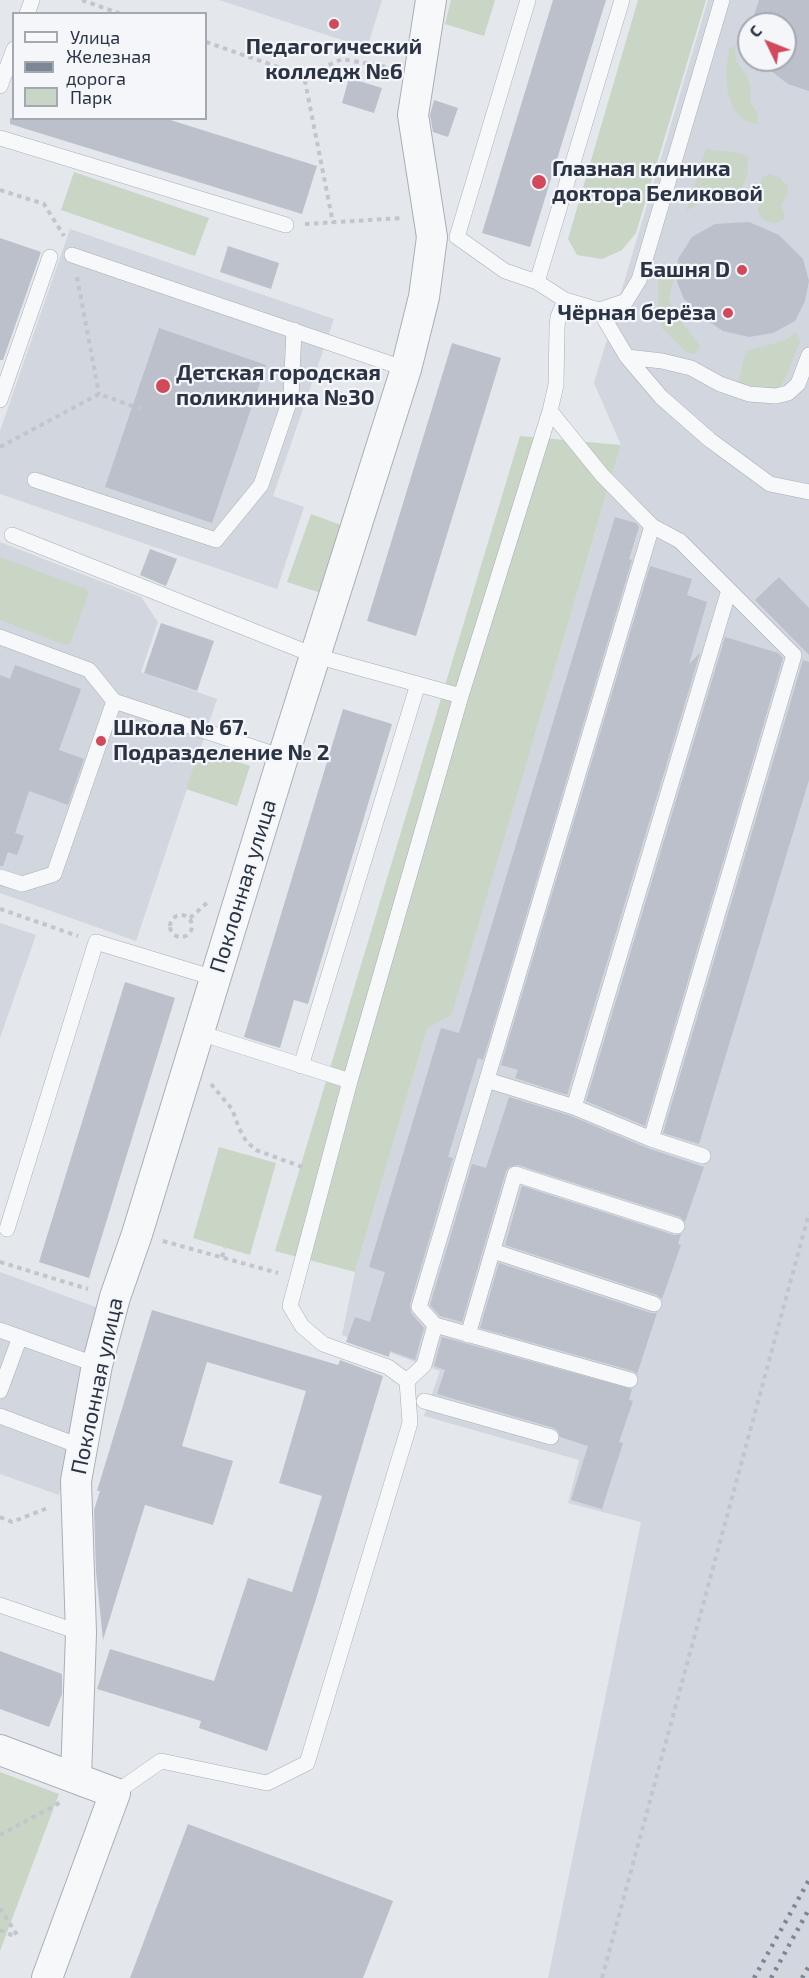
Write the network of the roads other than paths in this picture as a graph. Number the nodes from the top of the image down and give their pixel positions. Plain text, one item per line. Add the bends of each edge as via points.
1 (431, 0) edge
2 (528, 0) edge
3 (622, 0) edge
4 (722, 0) edge
5 (12, 55) edge
6 (0, 86) edge
7 (0, 138) edge
8 (286, 225) road end
9 (72, 255) dead end
10 (51, 257) dead end
11 (537, 282) junction
12 (566, 300) junction
13 (599, 310) junction
14 (294, 330) junction
15 (809, 355) edge
16 (627, 357) junction
17 (406, 369) junction
18 (0, 400) edge
19 (550, 411) junction
20 (35, 480) dead end
21 (809, 492) edge
22 (651, 526) junction
23 (12, 535) dead end
24 (729, 590) junction
25 (0, 637) edge
26 (316, 656) junction
27 (418, 684) junction
28 (461, 696) junction
29 (114, 701) junction
30 (283, 757) junction
31 (0, 877) edge
32 (214, 978) junction
33 (194, 1045) junction
34 (301, 1066) junction
35 (487, 1080) junction
36 (350, 1082) junction
37 (574, 1107) junction
38 (651, 1139) junction
39 (703, 1156) dead end
40 (676, 1226) dead end
41 (7, 1229) dead end
42 (493, 1251) junction
43 (654, 1304) dead end
44 (435, 1325) junction
45 (0, 1330) edge
46 (468, 1335) junction
47 (20, 1337) junction
48 (97, 1365) junction
49 (630, 1380) dead end
50 (407, 1381) junction
51 (0, 1391) edge
52 (424, 1401) dead end
53 (0, 1416) edge
54 (551, 1437) dead end
55 (82, 1447) junction
56 (0, 1605) edge
57 (81, 1633) junction
58 (0, 1750) edge
59 (73, 1788) junction
60 (115, 1793) junction
61 (47, 1978) edge

1 - 17 street, Поклонная улица via 413,115 432,237 424,297
2 - 11 lane via 457,237 505,271
3 - 11 lane
4 - 13 lane via 639,280 626,302
5 - 6 lane
7 - 8 lane
9 - 14 lane
10 - 18 lane
11 - 12 lane
12 - 13 lane
12 - 19 lane via 558,317 556,385
13 - 16 lane
14 - 17 lane
14 - 20 lane via 291,397 261,485 216,540
15 - 16 lane via 798,384 788,393 776,396 730,388 691,368
16 - 21 lane via 661,396 718,446 770,484
17 - 26 street, Поклонная улица
19 - 22 lane via 602,475
19 - 28 lane
22 - 24 lane via 680,541
22 - 35 lane
23 - 26 lane
24 - 37 lane
24 - 38 lane via 794,655
25 - 29 lane via 89,670
26 - 27 lane
26 - 30 street, Поклонная улица
27 - 28 lane
27 - 34 lane
28 - 36 lane
29 - 30 lane
29 - 31 lane via 54,874 22,884
30 - 32 street, Поклонная улица
32 - 33 street, Поклонная улица
32 - 41 lane via 96,942
33 - 34 lane
33 - 48 street, Поклонная улица
34 - 36 lane
35 - 37 lane
35 - 44 lane via 419,1307
36 - 50 lane via 290,1306 302,1326 323,1344 388,1367
37 - 38 lane
38 - 39 lane
40 - 42 lane via 515,1174
42 - 43 lane
42 - 46 lane
44 - 46 lane
44 - 50 lane via 424,1365
45 - 47 lane
46 - 49 lane
47 - 48 lane
47 - 51 lane
48 - 55 street, Поклонная улица
50 - 60 lane via 410,1423 307,1763 267,1783 161,1761
52 - 54 lane
53 - 55 lane
55 - 57 street, Поклонная улица via 76,1481
56 - 57 lane
57 - 59 street, Поклонная улица
58 - 59 street
59 - 60 street
60 - 61 street

